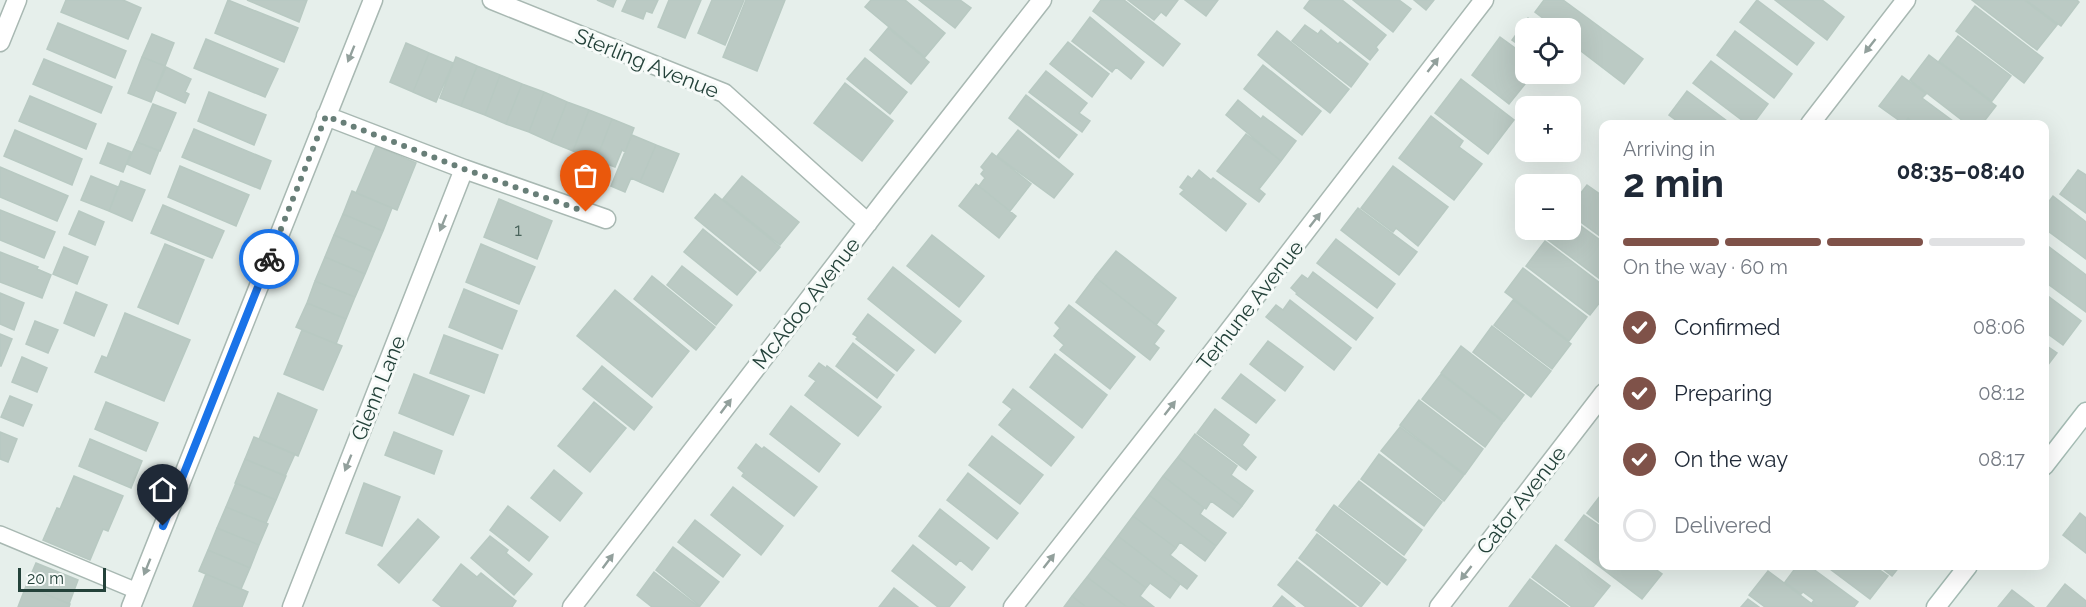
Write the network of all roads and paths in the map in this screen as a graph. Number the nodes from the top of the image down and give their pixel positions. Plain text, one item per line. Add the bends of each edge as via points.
1 (17, 0) edge
2 (373, 0) edge
3 (492, 0) edge
4 (1042, 0) edge
5 (1484, 0) edge
6 (1905, 0) edge
7 (0, 42) edge
8 (326, 116) junction
9 (1813, 120) edge
10 (464, 169) junction
11 (606, 219) dead end
12 (868, 223) junction
13 (1599, 399) edge
14 (2086, 412) edge
15 (2049, 460) edge
16 (0, 534) edge
17 (1965, 570) edge
18 (134, 599) edge
19 (291, 607) edge
20 (572, 607) edge
21 (1013, 607) edge
22 (1439, 607) edge
23 (1936, 607) edge

1 - 7 street
2 -> 8 street
3 - 12 street, Sterling Avenue via 724,93
4 - 12 street, McAdoo Avenue
21 -> 5 street, Terhune Avenue
6 -> 9 street
8 - 10 street
8 -> 18 street
10 - 11 street
10 -> 19 street, Glenn Lane
20 -> 12 street, McAdoo Avenue
13 -> 22 street, Cator Avenue
14 - 15 street
16 - 18 lane
17 - 23 street

